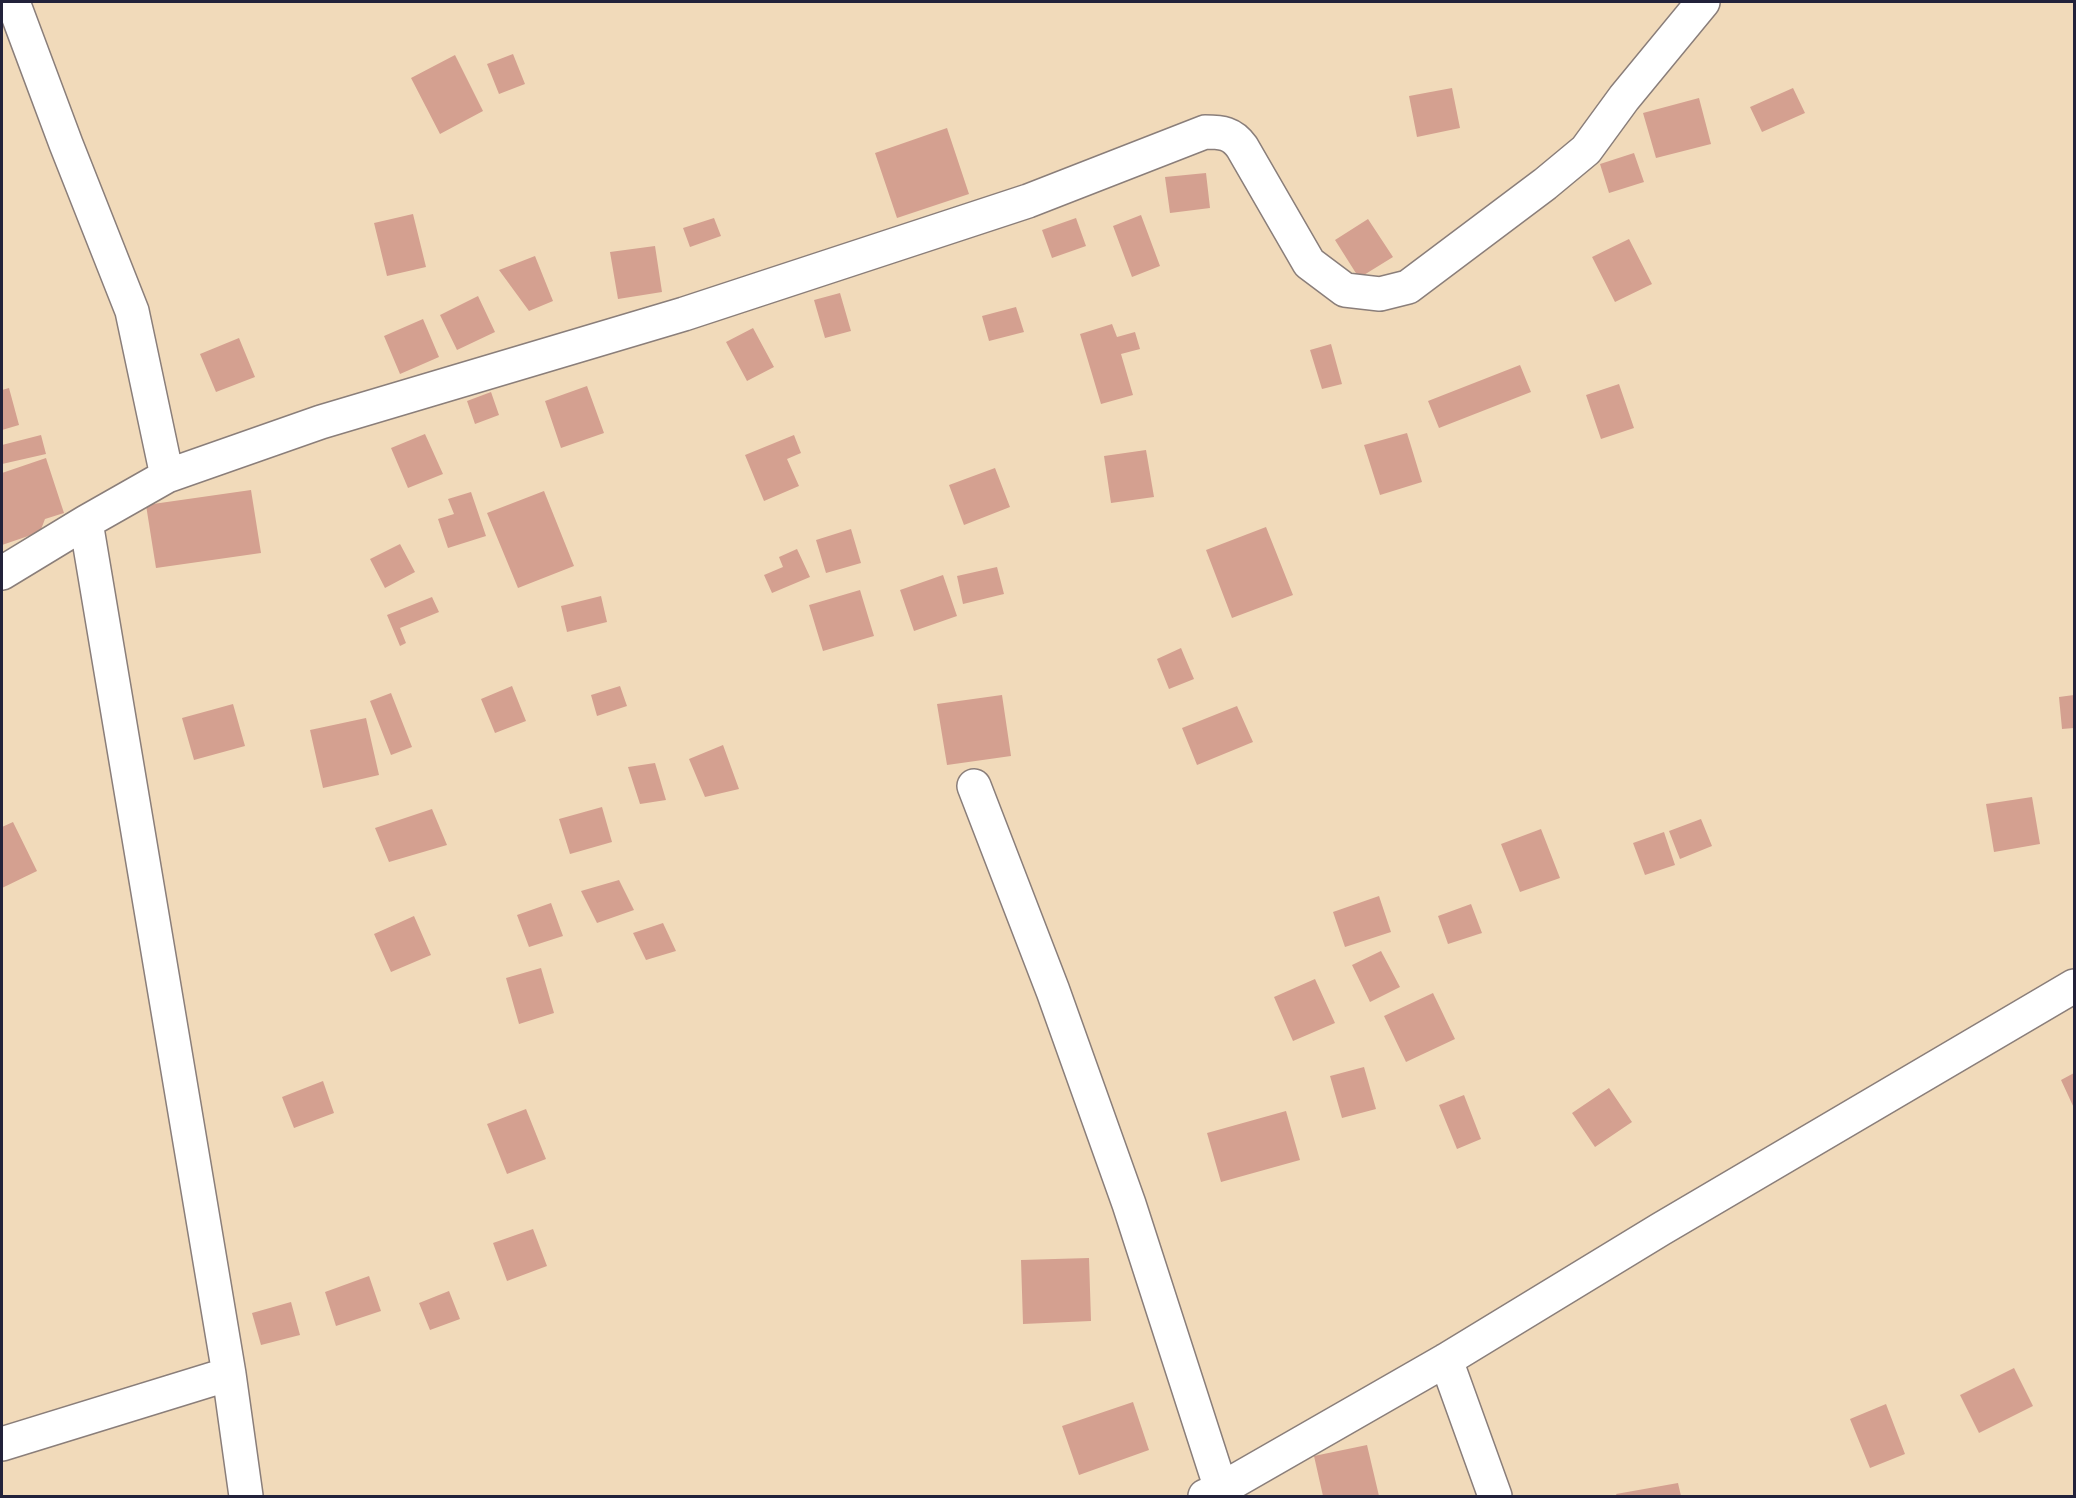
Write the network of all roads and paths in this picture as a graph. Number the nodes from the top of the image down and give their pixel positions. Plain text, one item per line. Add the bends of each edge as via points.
1 (13, 2) edge
2 (1703, 2) edge
3 (167, 476) junction
4 (86, 522) junction
5 (2, 573) edge
6 (974, 786) dead end
7 (2074, 986) edge
8 (1446, 1360) junction
9 (229, 1374) junction
10 (2, 1444) edge
11 (1213, 1493) edge
12 (246, 1497) edge
13 (1495, 1497) edge

1 - 3 street via 132,311
2 - 3 street via 1586,150 1408,287 1380,294 1345,290 1309,263 1235,137 1205,132 1028,201 684,314 321,422
3 - 4 street
4 - 5 street
4 - 9 street
6 - 11 street via 1125,1192
7 - 8 street via 1660,1229
8 - 11 street
8 - 13 street
9 - 10 street
9 - 12 street

